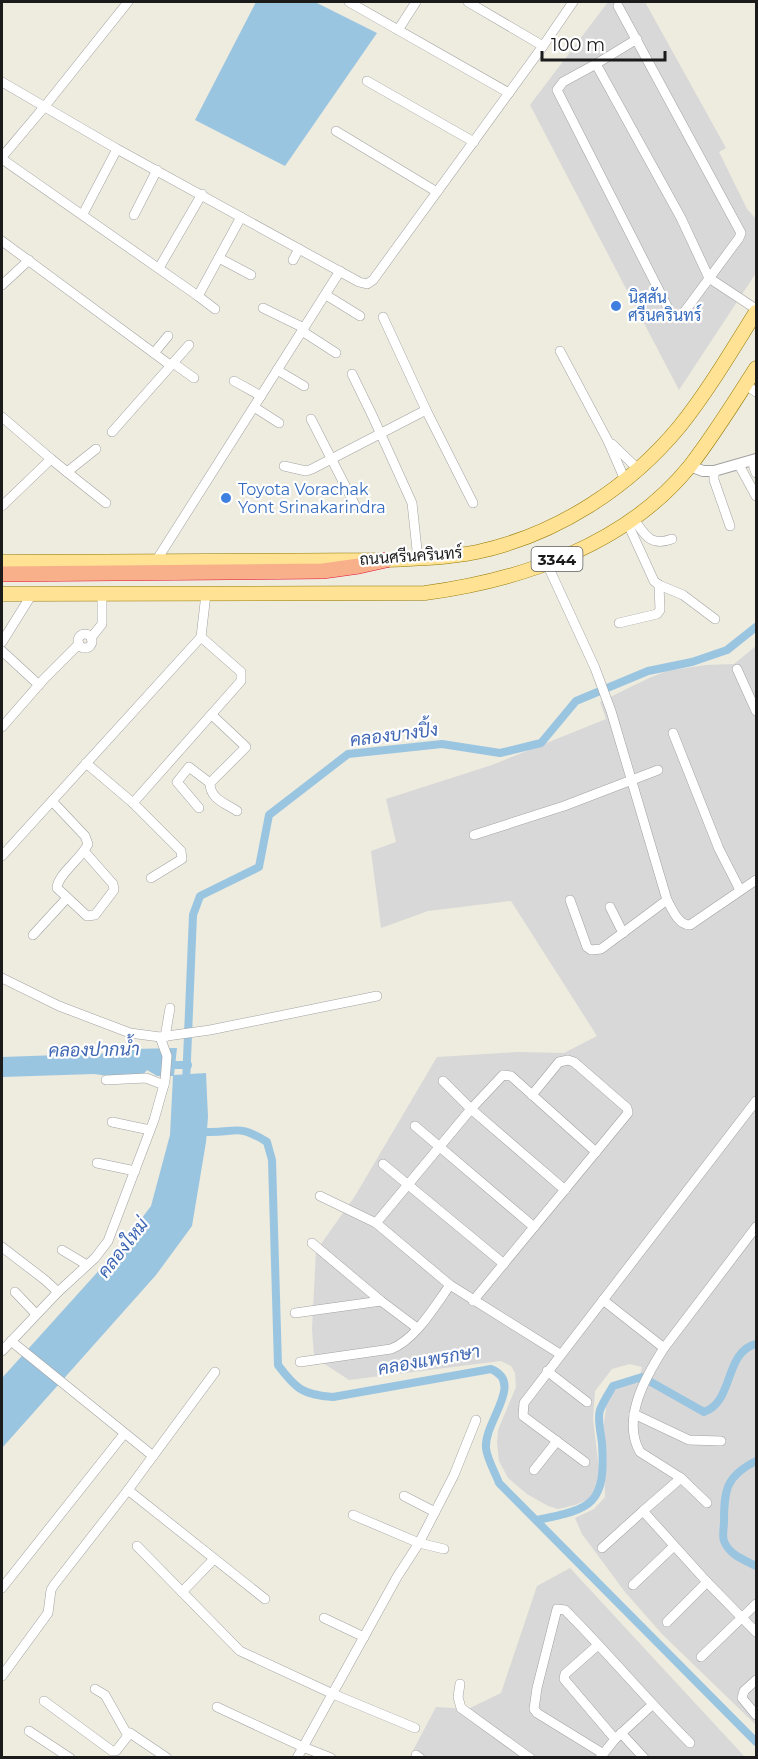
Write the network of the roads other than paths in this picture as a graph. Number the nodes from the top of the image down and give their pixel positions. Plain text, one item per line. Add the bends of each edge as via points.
1 (128, 2) edge
2 (349, 2) edge
3 (416, 2) edge
4 (468, 2) edge
5 (573, 2) edge
6 (618, 6) dead end
7 (398, 30) junction
8 (637, 39) junction
9 (543, 46) junction
10 (596, 64) junction
11 (367, 81) dead end
12 (2, 82) edge
13 (509, 93) junction
14 (45, 106) junction
15 (336, 131) dead end
16 (474, 142) junction
17 (117, 149) junction
18 (2, 158) edge
19 (157, 170) junction
20 (437, 192) junction
21 (202, 194) junction
22 (83, 214) junction
23 (134, 215) dead end
24 (241, 217) junction
25 (2, 241) edge
26 (299, 249) junction
27 (219, 258) junction
28 (29, 260) junction
29 (293, 261) dead end
30 (159, 268) junction
31 (340, 271) junction
32 (251, 275) dead end
33 (709, 278) junction
34 (2, 285) edge
35 (326, 295) junction
36 (198, 296) junction
37 (263, 308) dead end
38 (214, 309) dead end
39 (756, 310) edge
40 (360, 316) dead end
41 (383, 316) dead end
42 (303, 330) junction
43 (168, 336) dead end
44 (189, 345) dead end
45 (560, 351) dead end
46 (336, 352) dead end
47 (154, 353) junction
48 (172, 364) junction
49 (756, 368) edge
50 (277, 370) junction
51 (352, 375) dead end
52 (194, 378) dead end
53 (234, 381) dead end
54 (303, 386) dead end
55 (751, 388) edge
56 (261, 396) junction
57 (254, 408) junction
58 (426, 410) junction
59 (2, 417) edge
60 (311, 419) dead end
61 (279, 423) dead end
62 (112, 432) dead end
63 (380, 434) junction
64 (608, 441) junction
65 (96, 449) dead end
66 (330, 458) junction
67 (51, 459) junction
68 (754, 460) edge
69 (739, 465) junction
70 (284, 466) dead end
71 (690, 466) junction
72 (638, 469) junction
73 (714, 471) junction
74 (67, 472) junction
75 (756, 473) edge
76 (624, 480) junction
77 (756, 496) edge
78 (473, 502) dead end
79 (106, 503) dead end
80 (355, 505) dead end
81 (2, 506) edge
82 (630, 520) junction
83 (730, 526) dead end
84 (672, 539) dead end
85 (418, 559) junction
86 (386, 560) junction
87 (156, 561) junction
88 (547, 564) junction
89 (2, 565) edge
90 (659, 585) junction
91 (2, 594) edge
92 (32, 594) junction
93 (102, 594) junction
94 (206, 594) junction
95 (716, 619) dead end
96 (619, 623) dead end
97 (201, 637) junction
98 (2, 642) edge
99 (2, 651) edge
100 (737, 669) dead end
101 (39, 685) junction
102 (756, 711) edge
103 (212, 715) junction
104 (2, 728) edge
105 (673, 733) dead end
106 (86, 763) junction
107 (658, 770) dead end
108 (632, 780) junction
109 (210, 783) junction
110 (52, 801) junction
111 (133, 803) junction
112 (199, 808) dead end
113 (237, 811) dead end
114 (474, 836) dead end
115 (84, 851) junction
116 (2, 856) edge
117 (151, 878) dead end
118 (756, 880) edge
119 (740, 890) junction
120 (67, 898) junction
121 (570, 900) dead end
122 (667, 900) junction
123 (610, 907) dead end
124 (623, 933) junction
125 (33, 935) dead end
126 (2, 978) edge
127 (377, 996) dead end
128 (170, 1008) dead end
129 (164, 1038) junction
130 (106, 1080) dead end
131 (443, 1081) dead end
132 (164, 1083) junction
133 (532, 1095) junction
134 (756, 1101) edge
135 (471, 1109) junction
136 (112, 1122) dead end
137 (415, 1126) dead end
138 (150, 1130) junction
139 (441, 1147) junction
140 (597, 1152) junction
141 (97, 1163) dead end
142 (383, 1164) dead end
143 (135, 1171) junction
144 (409, 1183) junction
145 (565, 1190) junction
146 (320, 1196) dead end
147 (376, 1223) junction
148 (534, 1227) junction
149 (756, 1227) edge
150 (312, 1243) dead end
151 (2, 1247) edge
152 (62, 1250) dead end
153 (504, 1263) junction
154 (87, 1265) junction
155 (450, 1286) junction
156 (15, 1292) dead end
157 (58, 1292) junction
158 (603, 1300) junction
159 (381, 1301) junction
160 (473, 1301) junction
161 (295, 1313) dead end
162 (36, 1314) junction
163 (417, 1328) junction
164 (11, 1341) junction
165 (664, 1348) junction
166 (2, 1351) edge
167 (560, 1354) junction
168 (300, 1362) dead end
169 (547, 1371) junction
170 (215, 1372) dead end
171 (586, 1402) dead end
172 (634, 1414) junction
173 (476, 1420) dead end
174 (124, 1434) junction
175 (557, 1441) junction
176 (721, 1441) dead end
177 (153, 1456) junction
178 (585, 1462) dead end
179 (534, 1470) dead end
180 (681, 1478) junction
181 (128, 1490) junction
182 (404, 1497) dead end
183 (707, 1503) dead end
184 (643, 1511) junction
185 (435, 1512) junction
186 (353, 1515) dead end
187 (419, 1543) junction
188 (137, 1546) dead end
189 (674, 1546) junction
190 (602, 1548) dead end
191 (444, 1549) dead end
192 (214, 1559) junction
193 (707, 1582) junction
194 (633, 1585) dead end
195 (2, 1588) edge
196 (183, 1592) junction
197 (265, 1599) dead end
198 (756, 1605) edge
199 (324, 1618) dead end
200 (743, 1618) junction
201 (667, 1622) dead end
202 (756, 1632) edge
203 (364, 1637) junction
204 (598, 1645) junction
205 (701, 1657) dead end
206 (2, 1676) edge
207 (756, 1680) edge
208 (460, 1684) dead end
209 (95, 1689) dead end
210 (333, 1694) junction
211 (44, 1701) dead end
212 (652, 1705) junction
213 (217, 1707) dead end
214 (756, 1715) edge
215 (415, 1728) dead end
216 (29, 1731) dead end
217 (128, 1734) junction
218 (618, 1736) junction
219 (690, 1743) dead end
220 (303, 1747) junction
221 (601, 1755) edge
222 (70, 1758) edge
223 (167, 1758) edge
224 (297, 1758) edge
225 (331, 1758) edge
226 (530, 1758) edge
227 (645, 1758) edge

1 - 14 street
2 - 7 street
3 - 7 street
4 - 9 street
5 - 9 street
6 - 8 street
7 - 13 street
8 - 10 street
8 - 33 street via 740,227 739,238
9 - 13 street
10 - 33 street via 681,218
10 - 33 street via 556,90 674,316 682,315
11 - 16 street
12 - 14 street
13 - 16 street
14 - 17 street
14 - 18 street
15 - 20 street
16 - 20 street
17 - 19 street
17 - 22 street
18 - 22 street
19 - 21 street
19 - 23 street
20 - 31 street via 373,280 367,284 359,282
21 - 24 street
21 - 30 street
22 - 30 street
24 - 26 street
24 - 27 street
25 - 28 street
26 - 29 street
26 - 31 street
27 - 32 street
27 - 36 street
28 - 34 street
28 - 47 street
30 - 36 street
31 - 35 street
33 - 39 street
35 - 40 street
35 - 42 street
36 - 38 street
37 - 42 street
39 - 72 main road, ถนนศรีนครินทร์ / 3344 via 681,425
41 - 58 street
42 - 46 street
42 - 50 street
43 - 47 street
44 - 48 street
45 - 64 street
47 - 48 street
48 - 52 street
48 - 62 street
49 - 55 main road, ถนนศรีนครินทร์ / 3344
50 - 54 street
50 - 56 street
51 - 63 street
53 - 56 street
55 - 71 main road, ถนนศรีนครินทร์ / 3344
56 - 57 street
57 - 61 street
57 - 87 street
58 - 63 street
58 - 78 street
59 - 67 street
60 - 66 street
63 - 66 street
63 - 85 street via 411,503
64 - 72 street
64 - 76 street
65 - 74 street
66 - 70 street via 306,471
66 - 80 street
67 - 74 street
67 - 81 street
68 - 69 street
68 - 75 street
69 - 73 street
69 - 77 street
71 - 73 street
71 - 82 main road, ถนนศรีนครินทร์ / 3344
72 - 76 main road, ถนนศรีนครินทร์ / 3344
73 - 83 street
74 - 79 street
76 - 85 main road, ถนนศรีนครินทร์ / 3344 via 568,518 531,535 477,552
82 - 84 street via 652,540
82 - 88 main road, ถนนศรีนครินทร์ / 3344
82 - 90 street via 649,570
85 - 86 main road, ถนนศรีนครินทร์ / 3344
86 - 87 main road, ถนนศรีนครินทร์ / 3344
86 - 89 highway via 323,571 222,573
87 - 89 main road, ถนนศรีนครินทร์ / 3344
88 - 94 main road, ถนนศรีนครินทร์ / 3344 via 488,582 425,593
88 - 108 street via 595,668
90 - 95 street via 683,595
90 - 96 street via 657,614
91 - 92 main road, ถนนศรีนครินทร์ / 3344
92 - 93 main road, ถนนศรีนครินทร์ / 3344
92 - 98 street
93 - 94 main road, ถนนศรีนครินทร์ / 3344
93 - 101 street via 102,624 92,642 85,648 79,644
94 - 97 street
97 - 103 street via 242,675
97 - 106 street
99 - 101 street
100 - 102 street
101 - 104 street
103 - 109 street via 246,747
103 - 111 street
105 - 119 street via 718,849
106 - 110 street
106 - 111 street
107 - 108 street
108 - 114 street
108 - 122 street
109 - 112 street via 189,767 177,782
109 - 113 street via 214,797
110 - 115 street via 85,836 88,844
110 - 116 street
111 - 117 street via 183,855 178,863
115 - 120 street via 57,885
115 - 120 street via 114,890 91,917
118 - 119 street
119 - 122 street via 690,925 679,920
120 - 125 street
121 - 124 street via 586,947 601,949
122 - 124 street
123 - 124 street
126 - 129 street via 59,1006 130,1033
127 - 129 street
128 - 129 street
129 - 132 street
130 - 132 street via 146,1078
131 - 135 street
132 - 138 street
133 - 135 street via 511,1076 503,1075
133 - 140 street
133 - 140 street via 559,1062 568,1060 627,1108 627,1115
134 - 158 street
135 - 139 street
135 - 145 street
136 - 138 street
137 - 139 street
138 - 143 street
139 - 144 street
139 - 148 street
140 - 145 street
141 - 143 street
142 - 144 street
143 - 154 street via 108,1241
144 - 147 street
144 - 153 street
145 - 148 street
146 - 147 street
147 - 155 street
148 - 153 street
149 - 165 street
150 - 159 street
151 - 157 street
152 - 154 street
153 - 160 street
154 - 157 street
155 - 160 street
155 - 163 street
156 - 162 street
157 - 162 street
158 - 165 street
158 - 167 street
159 - 161 street
159 - 163 street
160 - 167 street
162 - 164 street
163 - 168 street via 406,1341 391,1349
164 - 166 street
164 - 174 street
165 - 172 street via 651,1368
167 - 169 street
169 - 171 street
169 - 175 street via 522,1412
170 - 177 street
172 - 176 street via 689,1440
172 - 180 street via 636,1446 640,1452
173 - 185 street
174 - 177 street
174 - 195 street
175 - 178 street
175 - 179 street
177 - 181 street
180 - 183 street
180 - 184 street
181 - 192 street
181 - 206 street via 54,1585 48,1613
182 - 185 street
184 - 189 street
184 - 190 street
185 - 187 street
186 - 187 street
187 - 191 street
187 - 203 street
188 - 196 street
189 - 193 street
189 - 194 street
192 - 196 street
192 - 197 street
193 - 200 street
193 - 201 street
196 - 210 street via 240,1651
198 - 200 street
199 - 203 street
200 - 202 street
200 - 205 street
203 - 210 street
204 - 212 street
204 - 218 street via 564,1679
204 - 221 street via 565,1610 557,1609 534,1709
207 - 214 street via 742,1698
208 - 226 street via 461,1708
209 - 217 street via 105,1695
210 - 215 street
210 - 220 street
211 - 217 street via 112,1751
212 - 218 street
212 - 219 street
213 - 220 street
216 - 222 street
217 - 223 street
218 - 221 street
218 - 227 street
220 - 224 street
220 - 225 street

